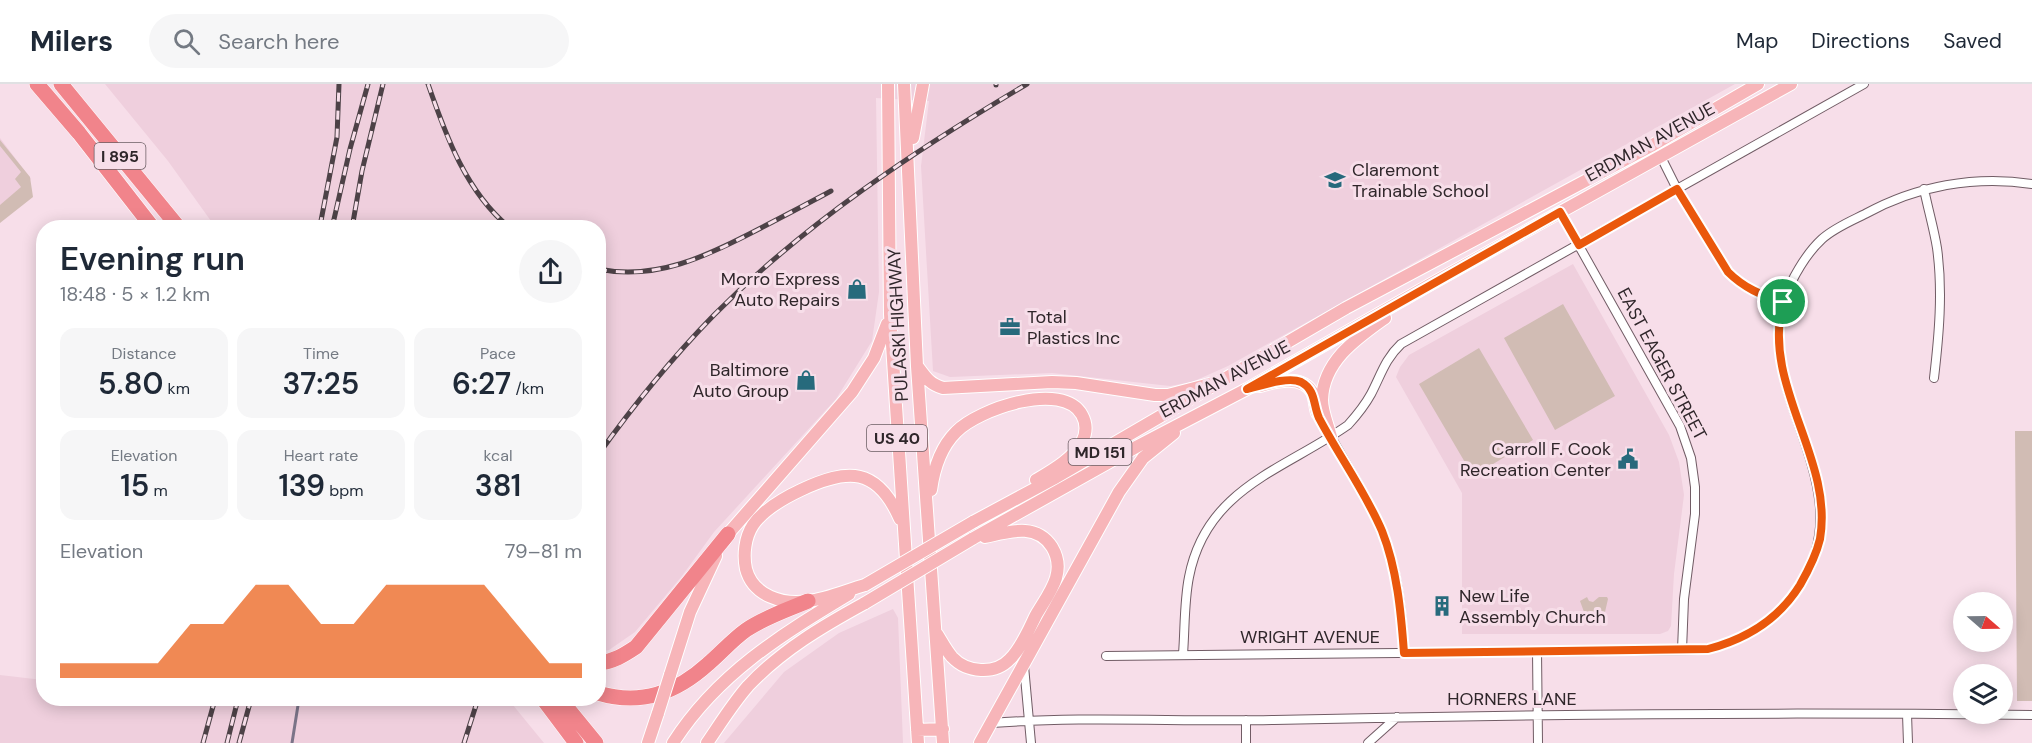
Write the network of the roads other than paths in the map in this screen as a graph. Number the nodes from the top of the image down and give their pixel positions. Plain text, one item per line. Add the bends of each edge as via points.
1 (37, 84) edge
2 (61, 84) edge
3 (888, 84) edge
4 (904, 84) edge
5 (923, 84) edge
6 (1758, 84) edge
7 (1791, 84) edge
8 (1864, 84) edge
9 (909, 157) junction
10 (1661, 157) junction
11 (2032, 184) edge
12 (1677, 189) junction
13 (1924, 189) junction
14 (1560, 212) junction
15 (147, 220) edge
16 (172, 220) edge
17 (1579, 245) junction
18 (1431, 284) junction
19 (1783, 302) junction
20 (890, 314) junction
21 (917, 366) junction
22 (1934, 378) dead end
23 (1226, 380) junction
24 (1247, 389) junction
25 (1198, 415) junction
26 (1331, 437) junction
27 (927, 518) junction
28 (973, 522) junction
29 (903, 528) junction
30 (728, 534) junction
31 (972, 539) junction
32 (865, 585) junction
33 (808, 602) junction
34 (936, 632) junction
35 (1682, 650) junction
36 (1537, 651) junction
37 (1404, 653) junction
38 (1184, 654) junction
39 (1106, 656) dead end
40 (606, 663) edge
41 (1024, 666) junction
42 (606, 695) edge
43 (553, 706) edge
44 (555, 706) edge
45 (1907, 714) junction
46 (1537, 715) junction
47 (2032, 715) edge
48 (1397, 717) junction
49 (1030, 720) junction
50 (1246, 720) junction
51 (992, 723) junction
52 (943, 729) junction
53 (918, 736) edge
54 (576, 743) edge
55 (596, 743) edge
56 (648, 743) edge
57 (673, 743) edge
58 (707, 743) edge
59 (944, 743) edge
60 (980, 743) edge
61 (1031, 743) edge
62 (1246, 743) edge
63 (1368, 743) edge
64 (1538, 743) edge
65 (1908, 743) edge

1 - 15 highway, I 895
2 - 16 highway, I 895
3 - 20 main road, PULASKI HIGHWAY / US 40
4 - 9 main road, PULASKI HIGHWAY / US 40
5 - 9 main road
6 - 23 main road, ERDMAN AVENUE / MD 151 via 1346,308
7 - 10 main road, ERDMAN AVENUE / MD 151
8 - 12 street
9 - 21 main road, PULASKI HIGHWAY / US 40
10 - 12 street
10 - 14 main road, ERDMAN AVENUE / MD 151
11 - 13 street, WRIGHT AVENUE via 1980,181
12 - 17 street
12 - 19 street via 1728,272 1757,294
13 - 19 street, WRIGHT AVENUE via 1877,207 1823,238 1802,263
13 - 22 street via 1940,278
14 - 17 street, EAST EAGER STREET
14 - 18 main road, ERDMAN AVENUE / MD 151
17 - 26 street via 1401,344 1382,367 1359,413
17 - 35 street, EAST EAGER STREET via 1680,426 1691,458 1695,514
18 - 24 main road, ERDMAN AVENUE / MD 151
18 - 26 main road via 1354,341 1334,363 1322,402
19 - 35 street, WRIGHT AVENUE via 1778,350 1820,497 1820,538 1815,556 1786,605 1768,621 1737,640
20 - 29 main road, PULASKI HIGHWAY / US 40
20 - 30 main road via 874,358 852,392
21 - 23 main road via 934,385 953,388 1052,382 1155,395
21 - 27 main road, PULASKI HIGHWAY / US 40
23 - 28 main road, ERDMAN AVENUE / MD 151
24 - 25 main road, ERDMAN AVENUE / MD 151
24 - 26 main road via 1279,382 1304,384 1312,392 1316,410
25 - 31 main road, ERDMAN AVENUE / MD 151
25 - 41 main road via 1143,458 1131,474
26 - 37 street via 1371,508 1388,549 1396,581
26 - 38 street via 1246,487 1214,519 1189,575
27 - 28 main road via 939,458 946,444 970,421 1000,407 1035,400 1063,402 1079,410 1085,424 1078,448
27 - 34 main road, PULASKI HIGHWAY / US 40
28 - 32 main road, ERDMAN AVENUE / MD 151, bridge
29 - 33 main road via 883,489 855,476 813,484 768,509 747,537 747,572 768,597
29 - 53 main road, PULASKI HIGHWAY / US 40
30 - 40 highway via 636,648
30 - 56 main road, bridge via 690,612
31 - 34 main road via 1020,530 1040,535 1057,558 1055,579 1014,655 1000,666 980,670 961,664
31 - 58 main road, ERDMAN AVENUE / MD 151, bridge via 788,650 747,688
32 - 33 main road
32 - 57 main road, ERDMAN AVENUE / MD 151 via 777,638 736,670
33 - 42 highway via 746,630 692,677 666,692 631,698
34 - 52 main road, PULASKI HIGHWAY / US 40
35 - 36 street, WRIGHT AVENUE
36 - 37 street, WRIGHT AVENUE
36 - 46 street
37 - 38 street, WRIGHT AVENUE
38 - 39 street, WRIGHT AVENUE
41 - 49 street
41 - 51 main road
43 - 54 highway
44 - 55 highway
45 - 46 street, HORNERS LANE
45 - 47 street, HORNERS LANE
45 - 65 street
46 - 48 street, HORNERS LANE
46 - 64 street
48 - 50 street, HORNERS LANE
48 - 63 street
49 - 50 street, HORNERS LANE
49 - 51 street, HORNERS LANE
49 - 61 street
50 - 62 street
51 - 60 main road
52 - 53 main road
52 - 59 main road, PULASKI HIGHWAY / US 40

